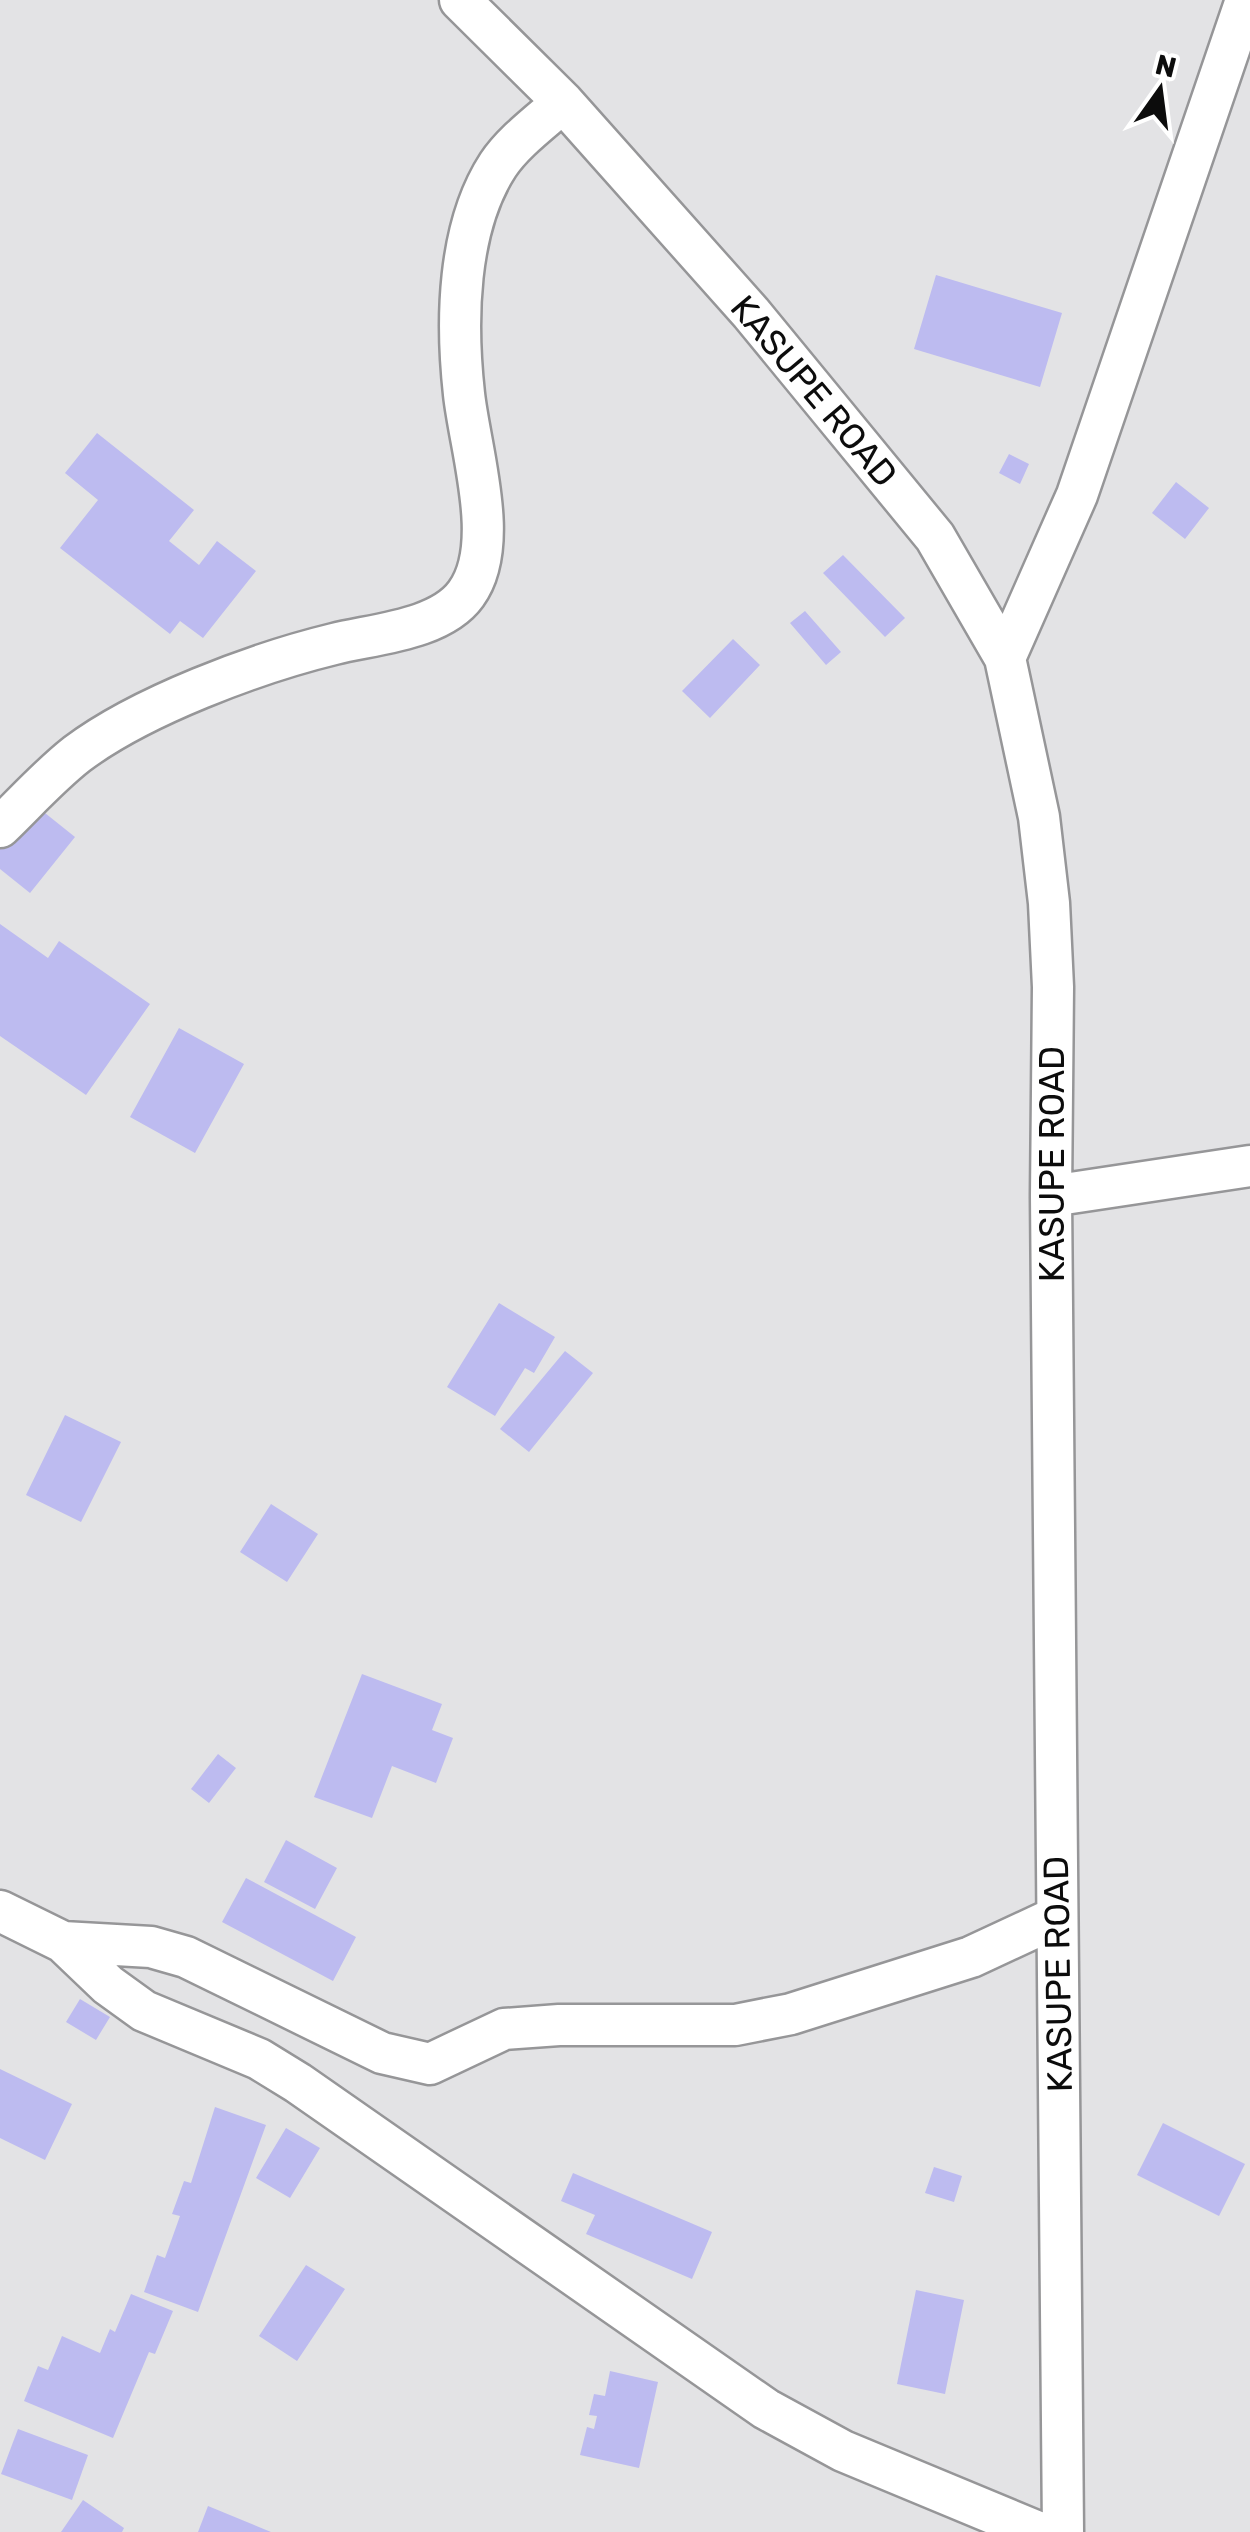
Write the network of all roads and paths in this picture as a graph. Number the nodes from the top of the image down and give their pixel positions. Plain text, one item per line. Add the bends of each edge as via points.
1 (460, 0) edge
2 (1246, 0) edge
3 (563, 102) junction
4 (1004, 658) junction
5 (0, 827) edge
6 (1250, 1166) edge
7 (1051, 1196) junction
8 (0, 1911) edge
9 (1057, 1917) junction
10 (63, 1942) junction
11 (1038, 2532) edge
12 (1063, 2532) edge

1 - 3 street, KASUPE ROAD
2 - 4 street via 1077,495
3 - 4 street, KASUPE ROAD via 751,313 935,537
3 - 5 street via 500,162 486,186 465,268 461,358 482,541 474,580 462,599 440,616 282,657 122,726 77,754
4 - 7 street, KASUPE ROAD via 1039,818 1048,904
6 - 7 street
7 - 9 street, KASUPE ROAD
8 - 10 street
9 - 10 street via 971,1957 791,2014 735,2025 504,2030 430,2064 382,2053 186,1957 150,1947
9 - 12 street, KASUPE ROAD
10 - 11 street via 144,2010 298,2082 766,2409 843,2451

